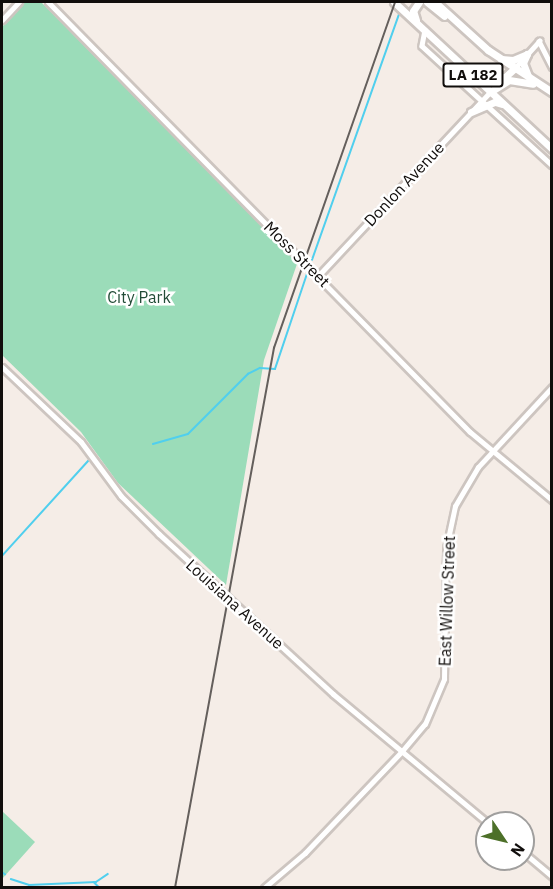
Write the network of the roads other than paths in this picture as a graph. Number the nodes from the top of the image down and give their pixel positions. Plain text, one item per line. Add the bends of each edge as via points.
1 (19, 2) edge
2 (48, 2) edge
3 (394, 2) edge
4 (419, 2) edge
5 (427, 2) edge
6 (435, 2) edge
7 (2, 20) edge
8 (425, 30) junction
9 (480, 43) junction
10 (527, 54) junction
11 (497, 57) junction
12 (456, 59) junction
13 (552, 67) edge
14 (514, 69) junction
15 (536, 83) junction
16 (490, 92) junction
17 (552, 92) edge
18 (484, 103) junction
19 (504, 105) junction
20 (471, 112) joint
21 (539, 137) junction
22 (552, 143) edge
23 (552, 149) edge
24 (552, 165) edge
25 (318, 276) junction
26 (2, 368) edge
27 (552, 387) edge
28 (491, 452) junction
29 (552, 500) edge
30 (402, 751) junction
31 (475, 812) edge
32 (535, 862) edge
33 (552, 876) edge
34 (264, 888) edge

1 - 7 main road
2 - 25 main road, Moss Street
3 - 8 highway, LA 182
4 - 8 highway via 414,14
5 - 9 highway
6 - 9 highway, LA 182
8 - 12 highway, LA 182
8 - 18 street via 422,46
9 - 11 highway, LA 182
10 - 11 highway via 513,60
10 - 13 street via 539,41
10 - 14 street
10 - 15 highway via 523,69
11 - 14 highway, LA 182
12 - 14 highway via 492,79 505,77
12 - 16 highway, LA 182
14 - 15 highway, LA 182
15 - 17 highway, LA 182
16 - 17 highway via 503,82 515,80
16 - 18 street
16 - 19 highway, LA 182
18 - 19 highway
18 - 20 highway
18 - 24 street
19 - 21 highway, LA 182
20 - 25 street, Donlon Avenue
21 - 22 highway
21 - 23 highway, LA 182
25 - 28 main road, Moss Street
26 - 30 main road, Louisiana Avenue via 81,442 116,490 145,521 333,694
27 - 28 main road, East Willow Street
28 - 29 main road, Moss Street
28 - 30 main road, East Willow Street via 464,487 448,529 446,662 441,690 425,724
30 - 31 main road, Louisiana Avenue
30 - 34 street, East Willow Street via 305,853
32 - 33 main road

